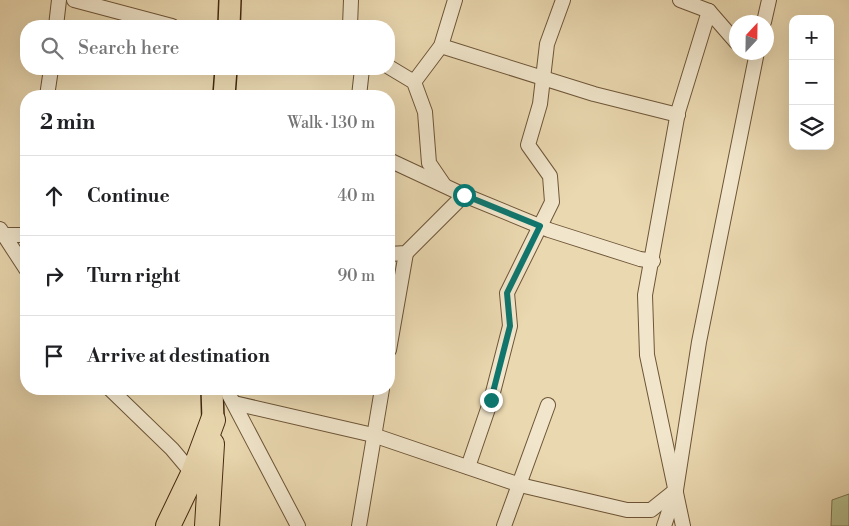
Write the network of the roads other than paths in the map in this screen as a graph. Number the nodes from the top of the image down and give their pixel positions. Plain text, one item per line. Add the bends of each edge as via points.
1 (59, 0) edge
2 (74, 0) edge
3 (230, 0) edge
4 (351, 0) edge
5 (455, 0) edge
6 (563, 0) edge
7 (680, 0) edge
8 (769, 0) edge
9 (708, 11) junction
10 (766, 15) edge
11 (57, 20) edge
12 (149, 20) edge
13 (229, 20) edge
14 (350, 20) edge
15 (729, 34) edge
16 (441, 46) junction
17 (752, 60) edge
18 (395, 71) edge
19 (50, 75) edge
20 (226, 75) edge
21 (361, 75) edge
22 (541, 77) junction
23 (414, 82) junction
24 (48, 90) edge
25 (224, 90) edge
26 (360, 90) edge
27 (678, 115) junction
28 (395, 163) edge
29 (444, 186) junction
30 (464, 195) junction
31 (540, 226) junction
32 (2, 232) edge
33 (20, 234) edge
34 (406, 253) junction
35 (395, 254) edge
36 (20, 260) edge
37 (653, 261) junction
38 (395, 316) edge
39 (116, 395) edge
40 (212, 395) edge
41 (229, 395) edge
42 (381, 395) edge
43 (234, 403) junction
44 (548, 405) dead end
45 (214, 420) junction
46 (374, 435) junction
47 (468, 467) junction
48 (193, 474) junction
49 (520, 485) junction
50 (676, 490) junction
51 (168, 526) edge
52 (207, 526) edge
53 (298, 526) edge
54 (359, 526) edge
55 (504, 526) edge
56 (664, 526) edge
57 (683, 526) edge

1 - 11 street
2 - 12 street
3 - 13 main road
4 - 14 street
5 - 16 street
6 - 22 street via 547,44
7 - 9 street
8 - 10 street
9 - 15 street
9 - 27 street
16 - 22 street
16 - 23 street
17 - 50 street via 699,342
18 - 23 street
19 - 24 street
20 - 25 main road
21 - 26 street
22 - 27 street
22 - 31 street via 540,104 528,145 550,176 552,202
23 - 29 street via 425,112 430,163
27 - 37 street
28 - 29 street
29 - 30 street
30 - 31 street
30 - 34 street
31 - 37 street
31 - 47 street via 507,293 510,326 491,400
32 - 33 street
32 - 36 street
34 - 35 street
34 - 38 street
37 - 50 street via 646,295 647,354
39 - 48 street
40 - 45 main road
41 - 43 street
42 - 46 street
43 - 46 street
43 - 53 street
44 - 49 street
45 - 48 highway
45 - 52 highway
46 - 47 street
46 - 54 street
47 - 49 street
48 - 51 highway
49 - 50 street via 626,510 651,510
49 - 55 street
50 - 56 street
50 - 57 street

